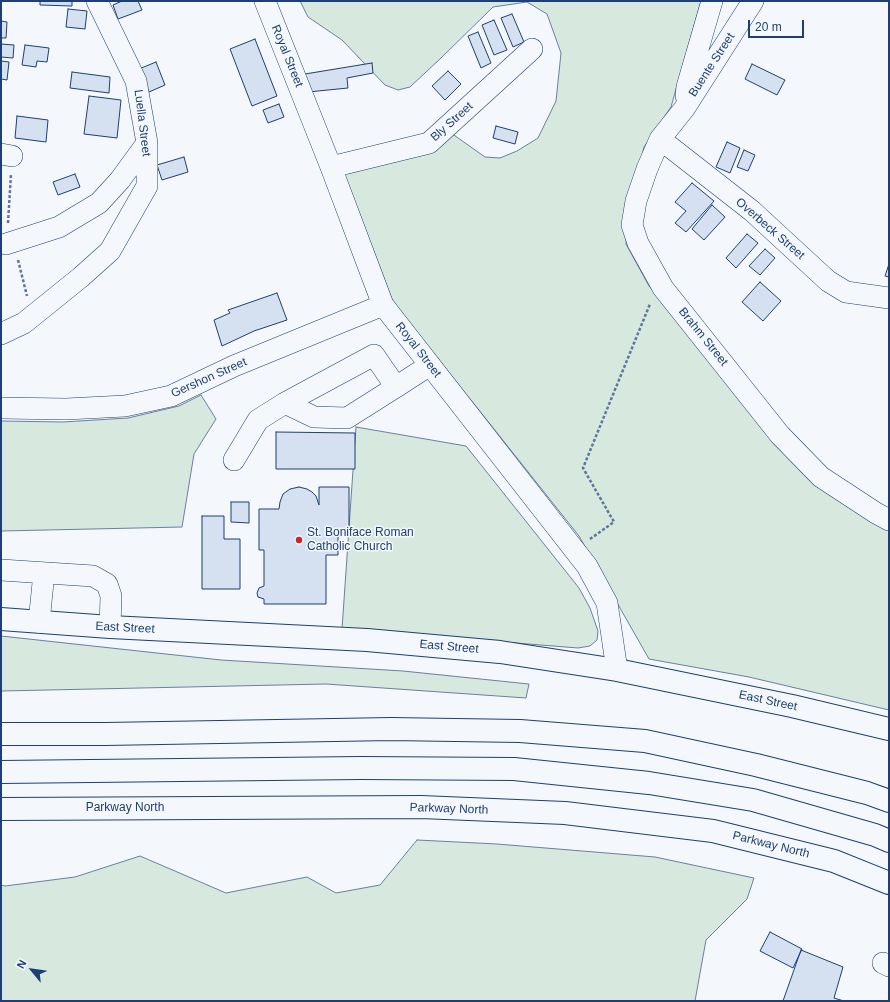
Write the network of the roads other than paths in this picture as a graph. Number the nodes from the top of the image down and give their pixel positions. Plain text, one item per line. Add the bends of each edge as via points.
1 (97, 1) edge
2 (265, 1) edge
3 (712, 1) edge
4 (753, 1) edge
5 (532, 49) dead end
6 (684, 109) junction
7 (660, 139) junction
8 (147, 144) junction
9 (331, 167) junction
10 (10, 243) road end
11 (889, 298) edge
12 (383, 304) junction
13 (1, 334) edge
14 (430, 366) junction
15 (396, 387) junction
16 (285, 403) junction
17 (1, 408) edge
18 (234, 460) dead end
19 (889, 520) edge
20 (1, 570) edge
21 (44, 573) junction
22 (1, 619) edge
23 (39, 622) junction
24 (110, 627) junction
25 (617, 670) junction
26 (889, 729) edge
27 (1, 734) edge
28 (1, 772) edge
29 (889, 801) edge
30 (1, 809) edge
31 (889, 841) edge
32 (889, 883) edge

1 - 8 street, Luella Street via 136,81
2 - 9 street, Royal Street
3 - 6 street via 687,87
4 - 6 street, Buente Street
5 - 9 street, Bly Street via 429,143
6 - 7 street, Brahm Street
7 - 11 street, Overbeck Street via 752,211 828,281 846,292
7 - 19 street, Brahm Street via 636,201 632,225 638,243 663,288 780,435 812,468 821,477
8 - 10 street via 99,203 60,227
8 - 13 street, Luella Street via 147,186 110,251 24,323
9 - 12 street, Royal Street
12 - 14 street, Royal Street
12 - 17 street, Gershon Street via 234,366 171,396 125,406 66,409
14 - 15 street
14 - 25 street, Royal Street via 587,566 607,603
15 - 16 street via 347,418 314,417
15 - 16 street via 374,355
16 - 18 street via 258,420
20 - 21 street
21 - 23 street
21 - 24 street via 93,576 107,584 111,596
22 - 23 main road, East Street
23 - 24 main road, East Street
24 - 25 main road, East Street via 367,640 500,652
25 - 26 main road, East Street
27 - 29 main road via 391,729 520,731 644,742 756,765
28 - 31 main road via 514,769 649,784 753,800
30 - 32 main road, Parkway North via 421,807 565,814 714,831 834,861

